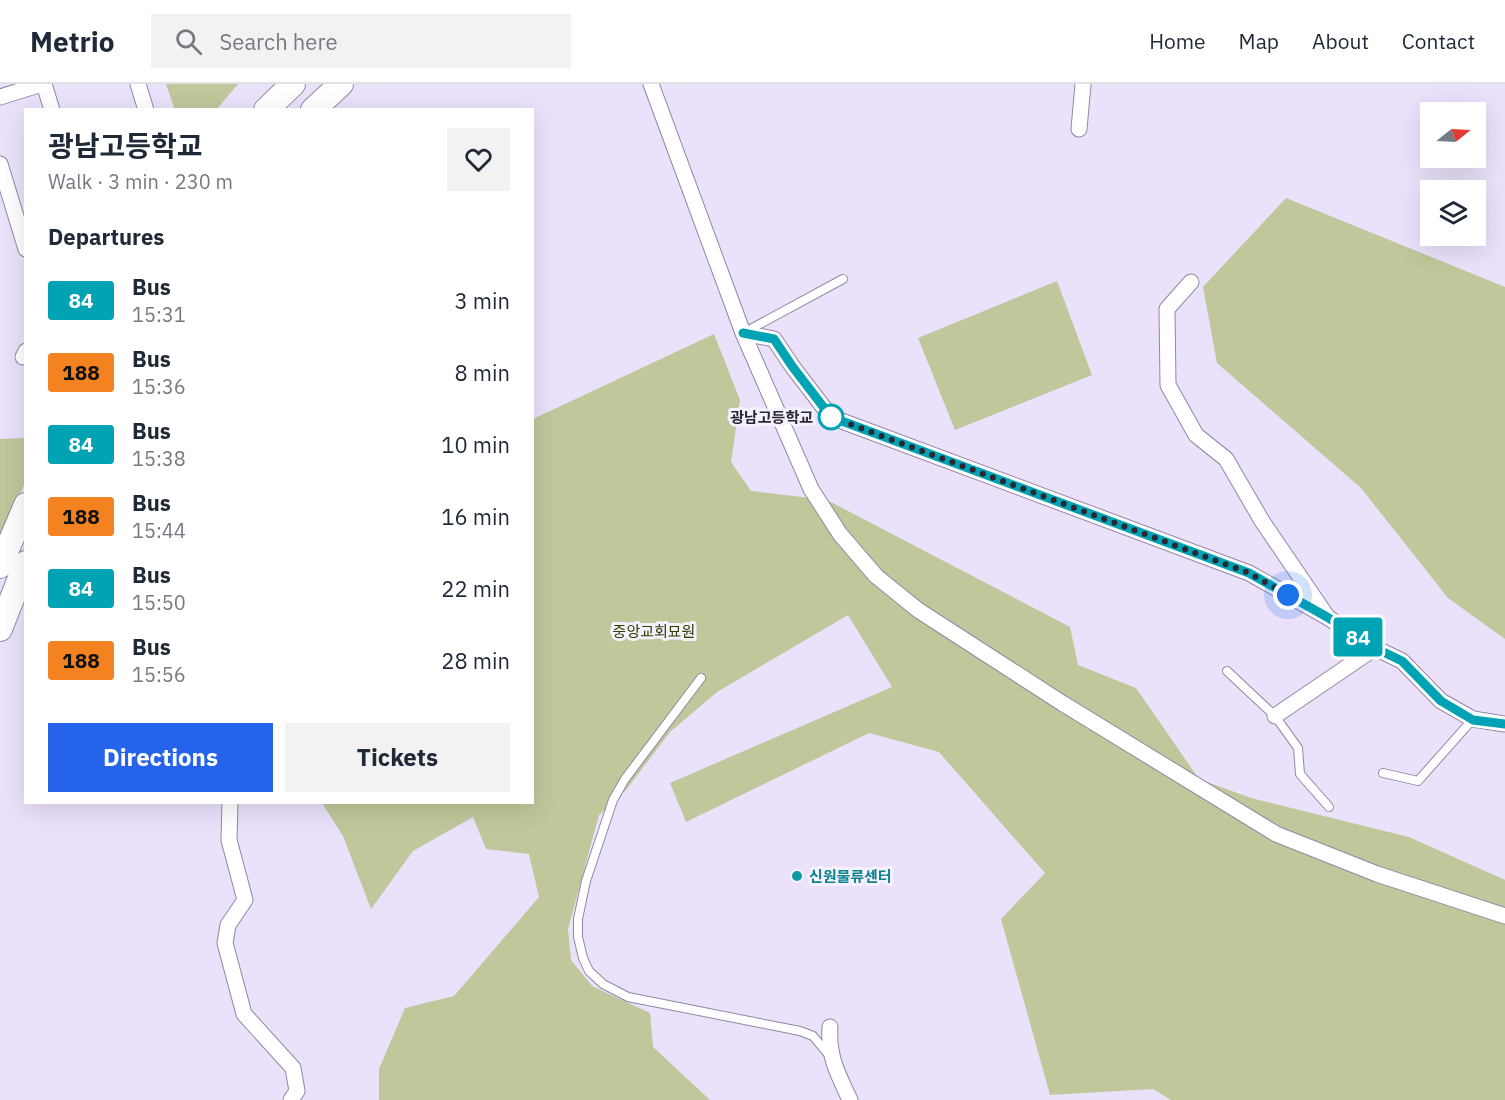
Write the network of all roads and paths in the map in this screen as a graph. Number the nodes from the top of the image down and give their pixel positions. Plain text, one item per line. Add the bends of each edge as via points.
1 (43, 84) edge
2 (138, 84) edge
3 (270, 84) edge
4 (293, 84) edge
5 (322, 84) edge
6 (341, 84) edge
7 (651, 84) edge
8 (1083, 84) edge
9 (0, 97) edge
10 (51, 108) edge
11 (145, 108) edge
12 (256, 108) edge
13 (268, 108) edge
14 (298, 108) edge
15 (315, 108) edge
16 (1078, 129) dead end
17 (0, 164) edge
18 (24, 242) edge
19 (843, 279) dead end
20 (1191, 282) dead end
21 (743, 333) junction
22 (24, 510) edge
23 (0, 566) edge
24 (24, 568) edge
25 (1327, 617) junction
26 (0, 629) edge
27 (1375, 648) junction
28 (1227, 671) dead end
29 (701, 678) dead end
30 (1275, 716) junction
31 (1473, 720) junction
32 (1505, 724) edge
33 (1383, 773) dead end
34 (230, 804) edge
35 (1329, 807) dead end
36 (1505, 916) edge
37 (830, 1027) dead end
38 (832, 1060) junction
39 (291, 1100) edge
40 (850, 1100) edge

1 - 9 street
1 - 10 street
2 - 11 street
3 - 12 highway
4 - 13 highway
5 - 14 highway
6 - 15 highway
7 - 21 street
8 - 16 street
17 - 18 street
19 - 21 lane
20 - 25 street via 1167,309 1168,385 1196,435 1226,459 1262,521
21 - 25 street via 774,339 831,417 1249,573
21 - 36 street via 811,489 840,534 876,576 918,610 1276,834 1377,874
22 - 23 highway
24 - 26 highway
25 - 27 street
27 - 30 street
27 - 31 street via 1402,661 1441,701
28 - 30 lane
29 - 38 lane via 624,778 613,800 586,881 578,919 583,958 603,984 628,998 800,1030 813,1036
30 - 35 lane via 1298,748 1300,774
31 - 32 street
31 - 33 lane via 1418,781
34 - 39 street via 229,840 245,900 228,925 225,943 244,1014 293,1068 297,1091
37 - 38 street
38 - 40 street

